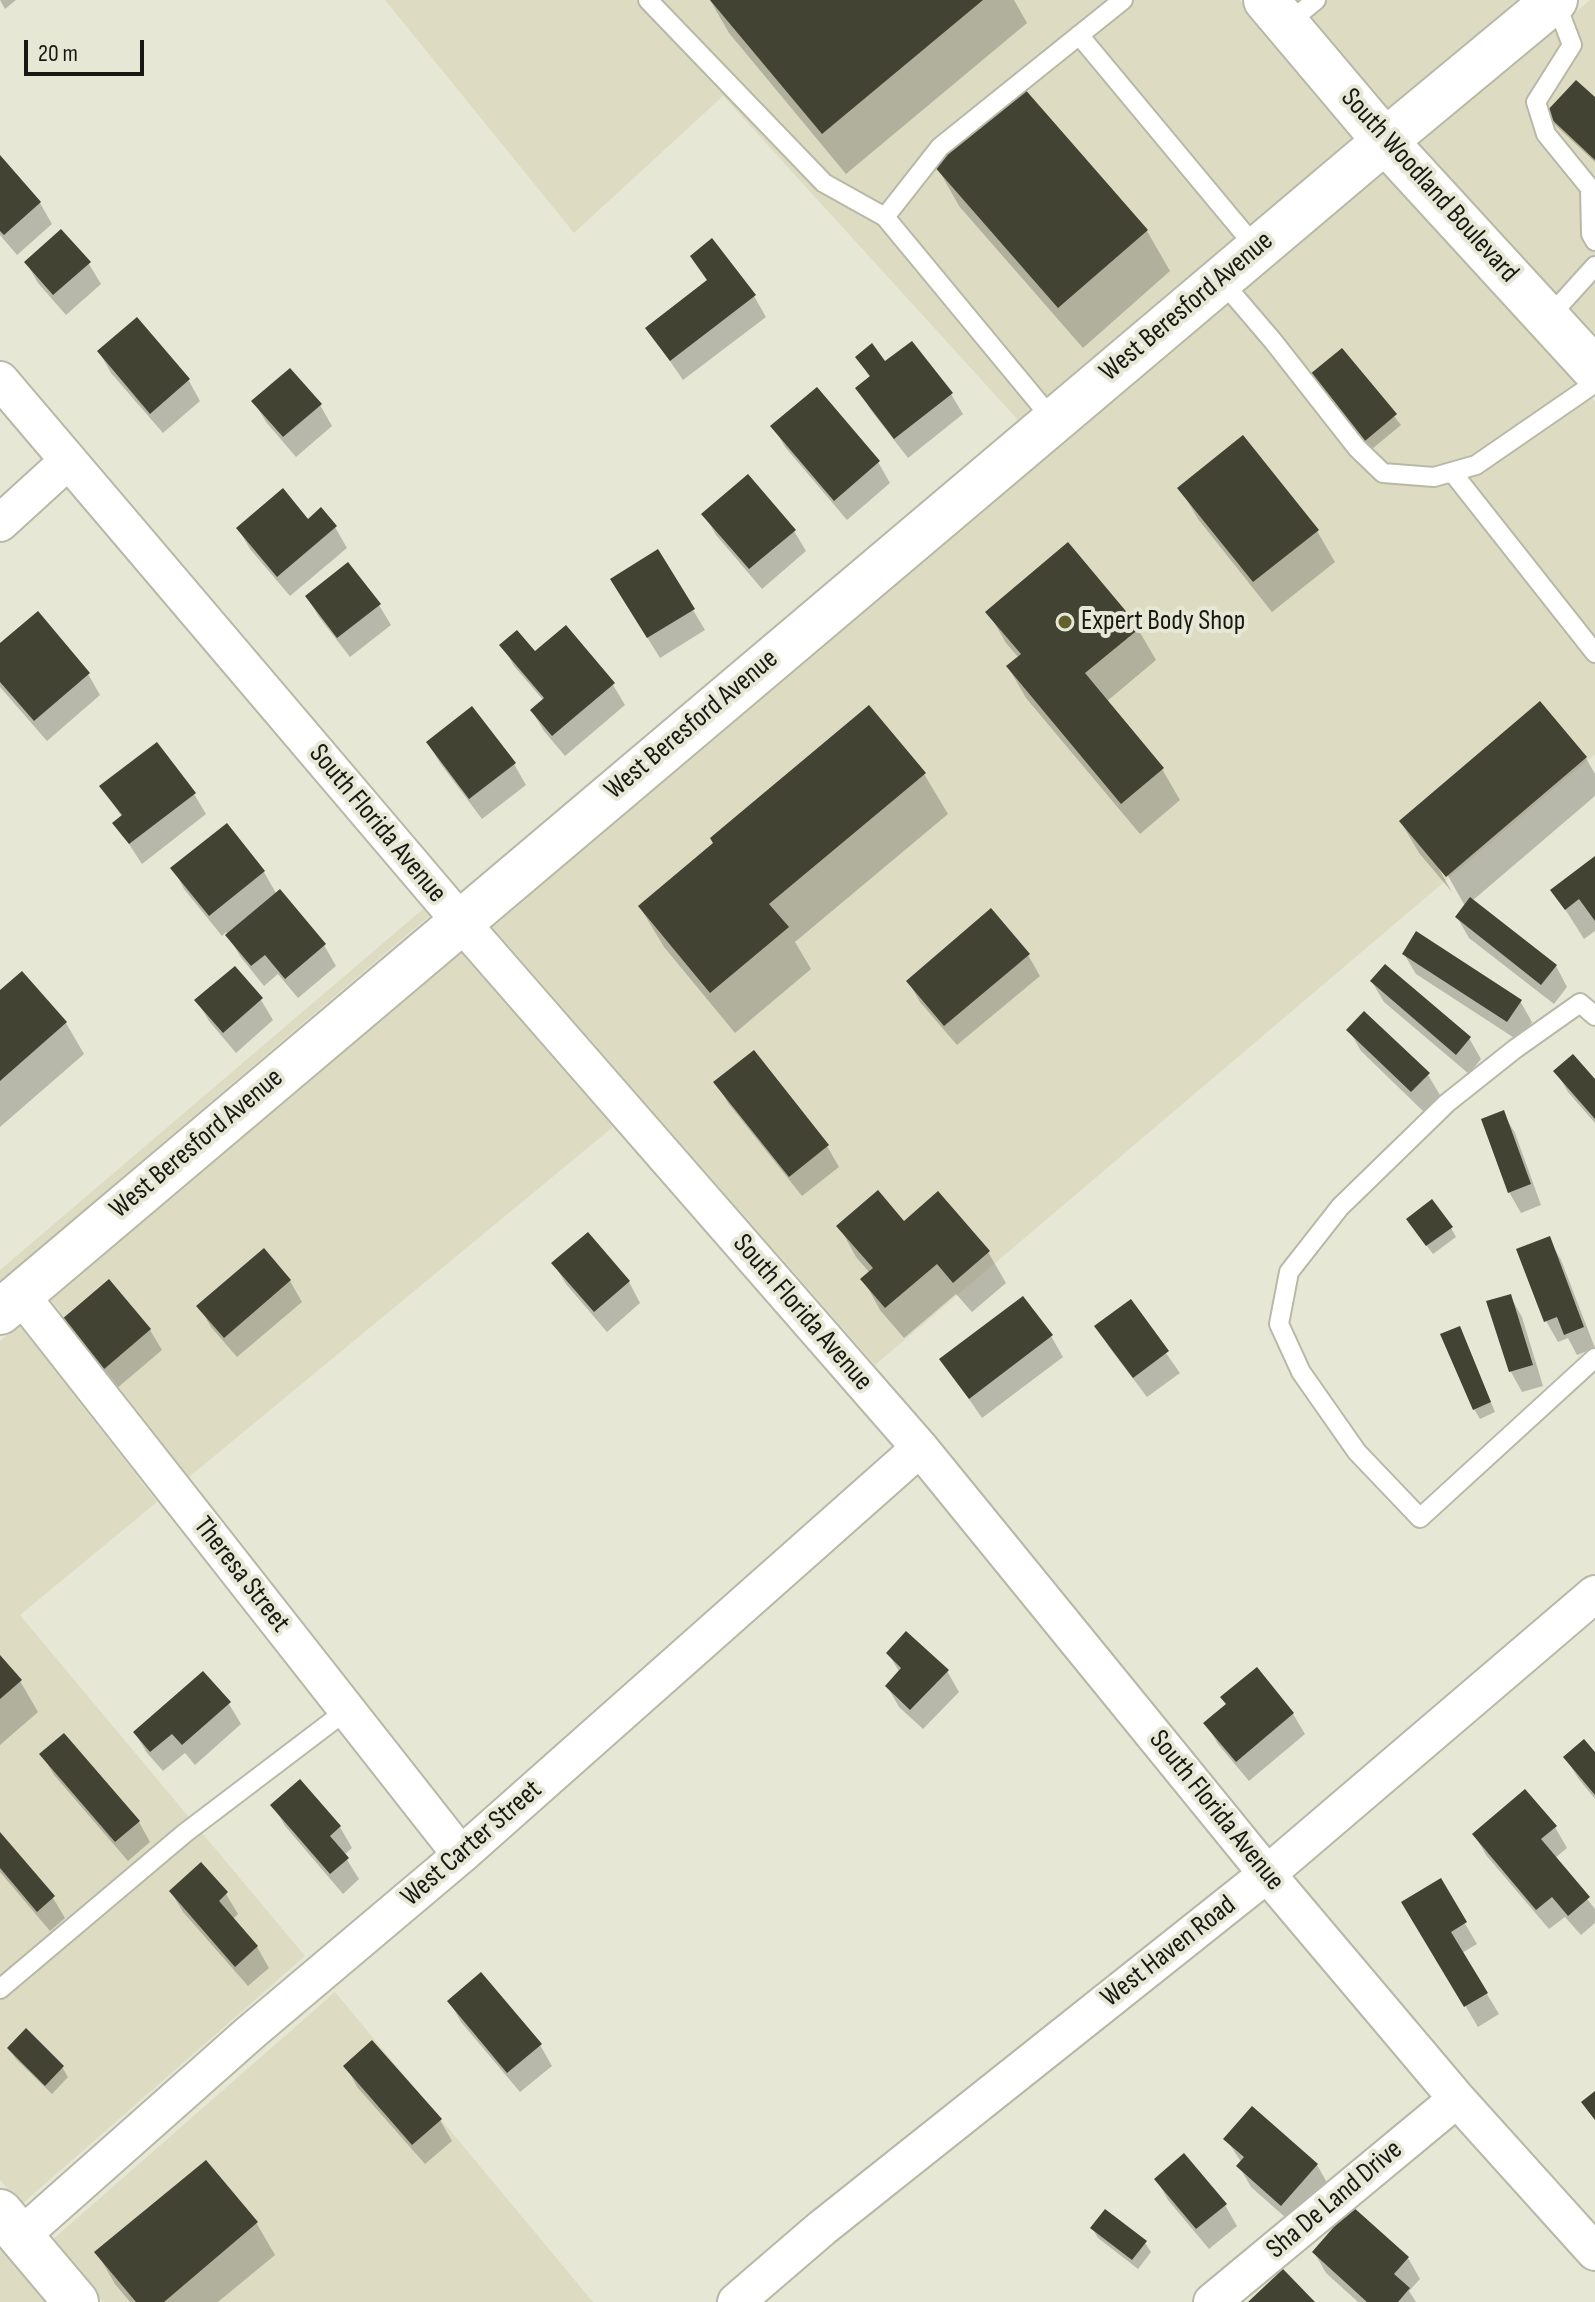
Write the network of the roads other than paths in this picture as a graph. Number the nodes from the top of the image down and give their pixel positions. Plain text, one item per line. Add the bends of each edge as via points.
1 (648, 0) edge
2 (1123, 0) edge
3 (1555, 0) edge
4 (1289, 8) edge
5 (1079, 35) junction
6 (1385, 141) junction
7 (885, 217) junction
8 (1595, 241) edge
9 (1257, 249) junction
10 (1595, 266) edge
11 (1220, 279) junction
12 (1548, 318) junction
13 (1595, 370) edge
14 (0, 380) edge
15 (1595, 383) edge
16 (1053, 420) junction
17 (68, 461) junction
18 (1452, 472) junction
19 (0, 523) edge
20 (1595, 653) edge
21 (460, 921) junction
22 (1595, 1016) edge
23 (10, 1303) edge
24 (1595, 1358) edge
25 (920, 1448) junction
26 (1595, 1594) edge
27 (347, 1710) junction
28 (461, 1855) junction
29 (1267, 1874) junction
30 (0, 1989) edge
31 (1457, 2099) junction
32 (10, 2224) edge
33 (1595, 2252) edge
34 (76, 2302) edge
35 (736, 2302) edge
36 (1212, 2302) edge

1 - 7 lane via 824,183
2 - 5 lane
3 - 6 street, West Beresford Avenue
3 - 8 lane via 1572,45 1536,102 1546,134 1590,188
4 - 6 street, South Woodland Boulevard
5 - 7 lane via 940,147
5 - 9 lane
6 - 9 street, West Beresford Avenue
6 - 12 street, South Woodland Boulevard
7 - 16 lane
9 - 11 street, West Beresford Avenue
10 - 12 lane
11 - 16 street, West Beresford Avenue
11 - 18 lane via 1383,473 1434,477
12 - 13 street, South Woodland Boulevard
14 - 17 street, South Florida Avenue
15 - 18 lane via 1476,465
16 - 21 street, West Beresford Avenue
17 - 19 street
17 - 21 street, South Florida Avenue
18 - 20 lane
21 - 23 street, West Beresford Avenue
21 - 25 street, South Florida Avenue
22 - 24 lane via 1580,1003 1515,1049 1447,1103 1340,1207 1289,1272 1279,1324 1301,1372 1357,1452 1420,1518
23 - 27 street, Theresa Street
25 - 28 street, West Carter Street
25 - 29 street, South Florida Avenue
26 - 29 street, West Haven Road
27 - 28 street, Theresa Street
27 - 30 lane via 185,1833
28 - 32 street, West Carter Street via 250,2033
29 - 31 street, South Florida Avenue
29 - 35 street, West Haven Road
31 - 33 street, South Florida Avenue
31 - 36 street, Sha De Land Drive
32 - 34 street

